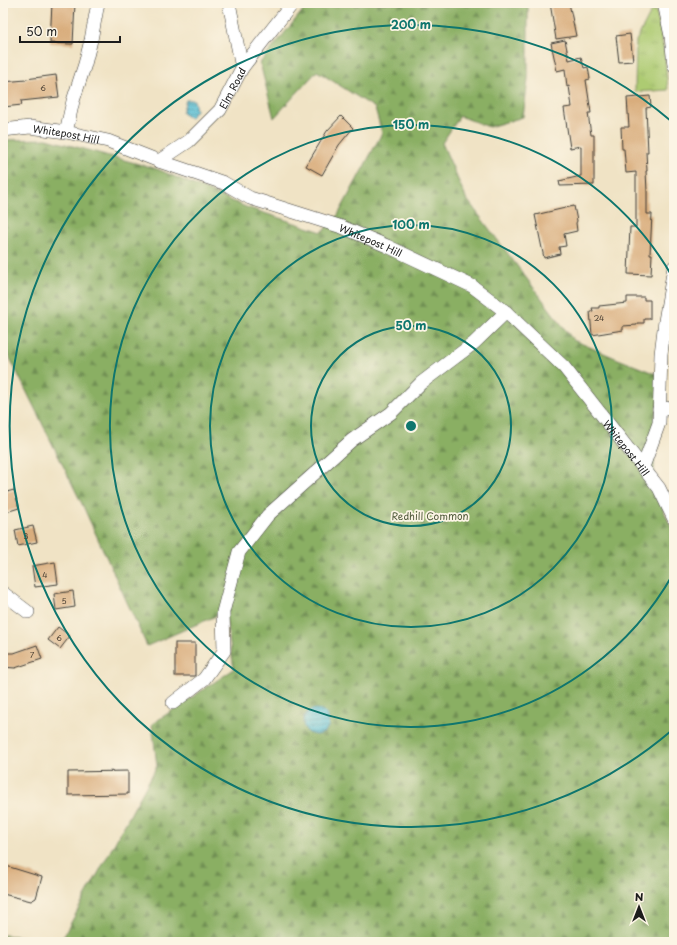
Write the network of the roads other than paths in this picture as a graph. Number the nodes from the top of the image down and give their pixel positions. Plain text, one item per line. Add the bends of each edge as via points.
1 (98, 3) edge
2 (229, 3) edge
3 (293, 3) edge
4 (664, 3) edge
5 (674, 60) edge
6 (674, 65) edge
7 (242, 68) junction
8 (3, 130) edge
9 (66, 132) junction
10 (159, 161) junction
11 (674, 267) edge
12 (506, 312) junction
13 (674, 408) edge
14 (660, 409) junction
15 (643, 467) junction
16 (674, 520) edge
17 (3, 593) edge
18 (28, 612) dead end
19 (172, 703) dead end

1 - 9 street via 90,46
2 - 7 street
3 - 7 street, Elm Road
4 - 5 street
5 - 6 street
7 - 10 street, Elm Road via 220,110 189,141
8 - 9 street, Whitepost Hill via 30,128
9 - 10 street, Whitepost Hill via 108,141
10 - 12 street, Whitepost Hill via 224,183 250,198 342,227 387,246 472,286
11 - 14 street via 661,354
12 - 15 street, Whitepost Hill via 564,367
12 - 19 street via 474,343 421,383 391,413 352,440 268,515 239,552 223,612 224,651 204,680
13 - 14 street
14 - 15 street via 659,423
15 - 16 street, Whitepost Hill via 659,488
17 - 18 street

